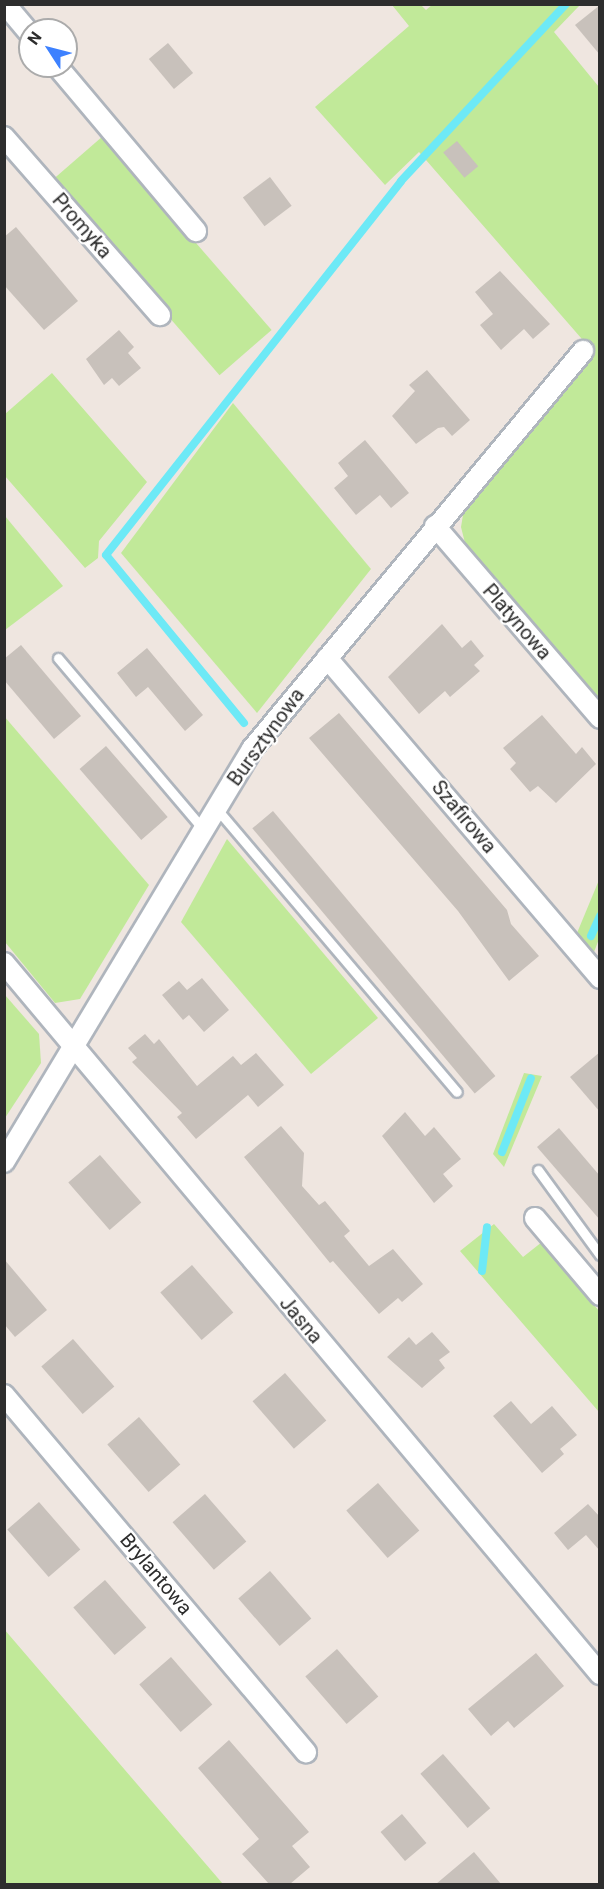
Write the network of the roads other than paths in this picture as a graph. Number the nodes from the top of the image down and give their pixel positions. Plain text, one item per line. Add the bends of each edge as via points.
1 (5, 4) edge
2 (18, 20) edge
3 (67, 78) edge
4 (4, 137) edge
5 (196, 231) dead end
6 (160, 315) dead end
7 (583, 351) dead end
8 (435, 526) junction
9 (58, 658) dead end
10 (327, 658) junction
11 (600, 717) edge
12 (216, 808) junction
13 (203, 829) junction
14 (4, 963) edge
15 (600, 978) edge
16 (76, 1047) junction
17 (457, 1092) dead end
18 (4, 1162) edge
19 (538, 1170) dead end
20 (535, 1218) dead end
21 (600, 1255) edge
22 (600, 1294) edge
23 (4, 1395) edge
24 (600, 1674) edge
25 (306, 1753) dead end

1 - 2 street
3 - 5 street
4 - 6 street, Promyka
7 - 8 street, Bursztynowa
8 - 10 street, Bursztynowa
8 - 11 street, Platynowa
9 - 13 lane
10 - 12 street, Bursztynowa via 252,749
10 - 15 street, Szafirowa
12 - 13 street, Bursztynowa
12 - 17 lane
13 - 16 street, Bursztynowa
14 - 16 street, Jasna
16 - 18 street, Bursztynowa
16 - 24 street, Jasna
19 - 21 lane
20 - 22 street
23 - 25 street, Brylantowa

